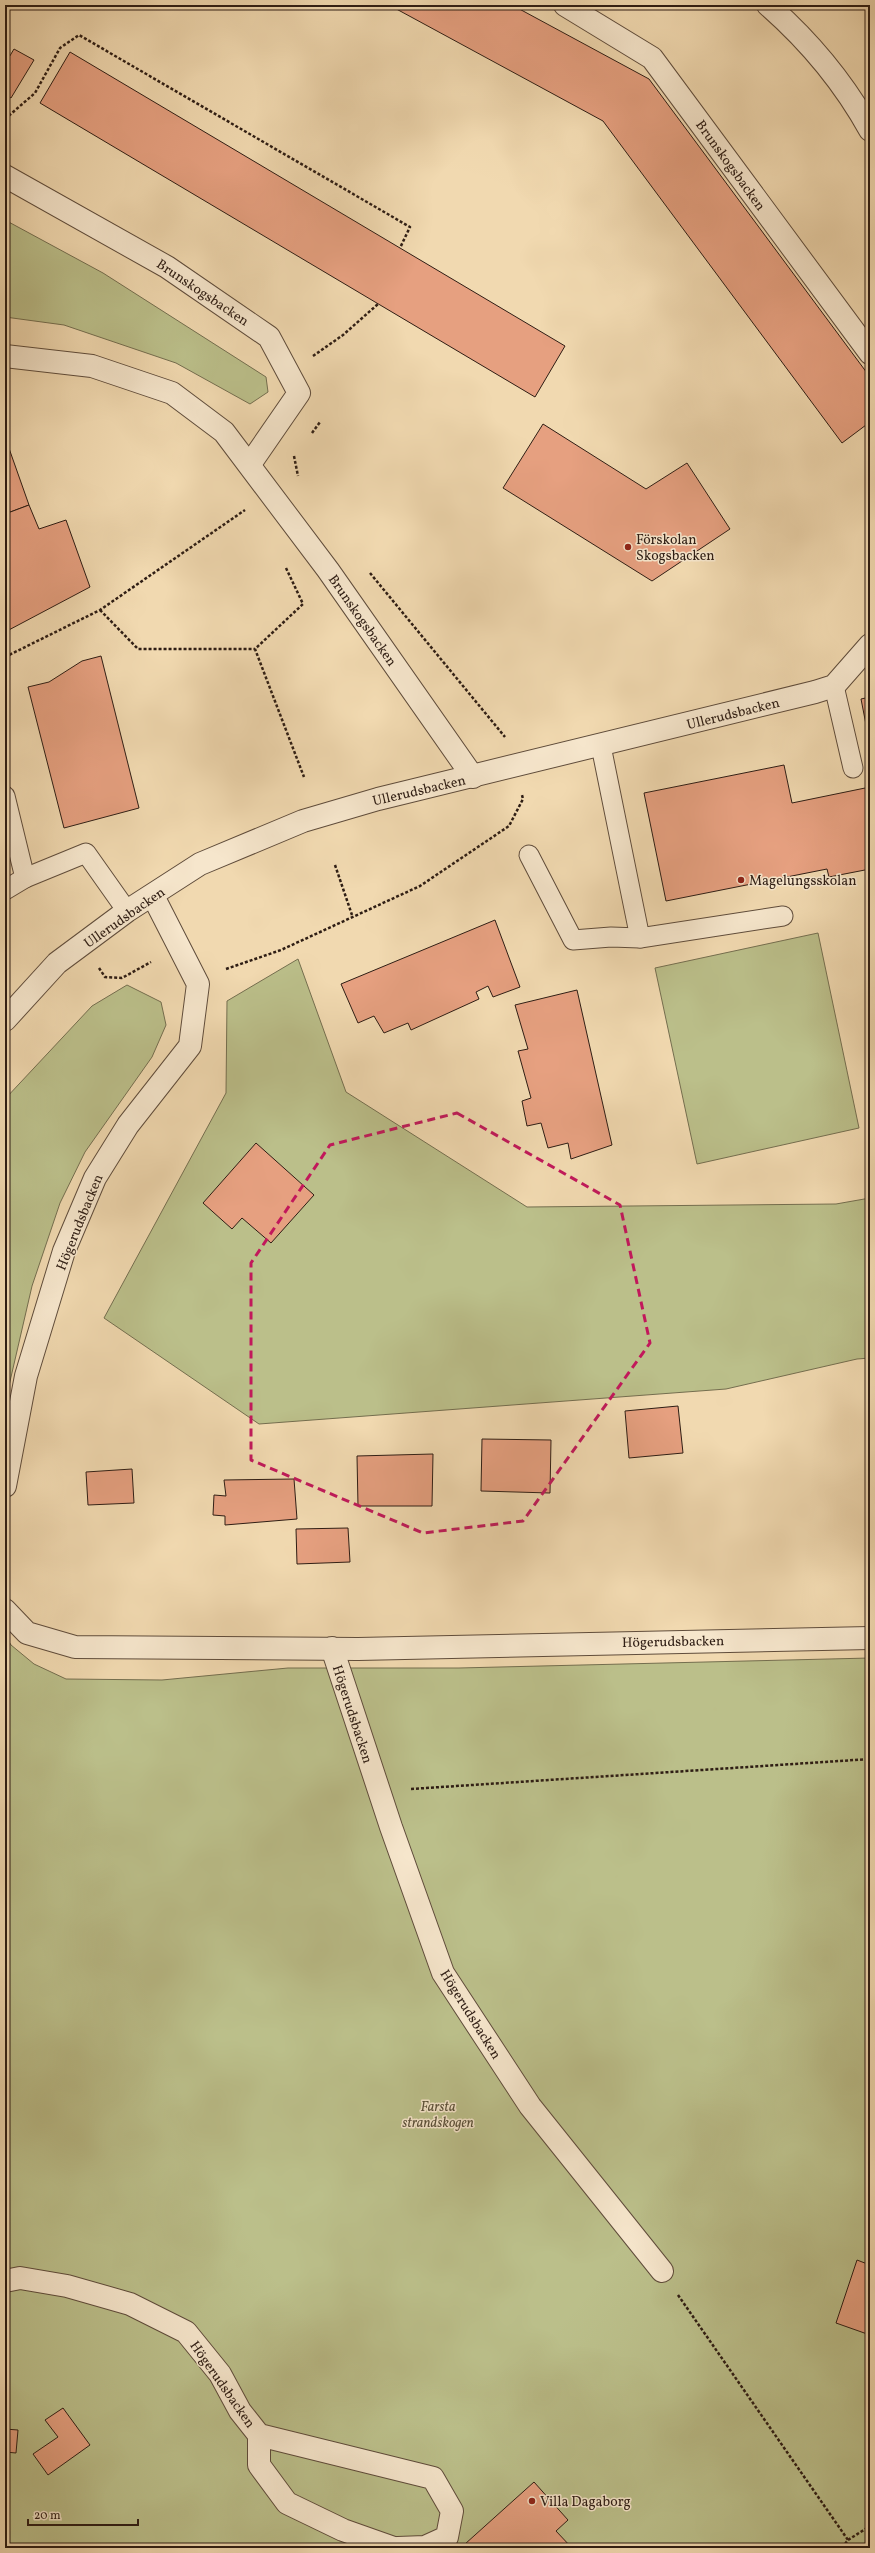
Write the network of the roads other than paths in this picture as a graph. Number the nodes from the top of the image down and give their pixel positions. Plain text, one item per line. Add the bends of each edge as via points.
1 (565, 5) edge
2 (768, 5) edge
3 (870, 130) edge
4 (5, 176) edge
5 (870, 353) edge
6 (5, 356) edge
7 (250, 464) junction
8 (870, 645) edge
9 (834, 686) junction
10 (601, 746) junction
11 (853, 768) dead end
12 (473, 777) junction
13 (5, 796) edge
14 (529, 855) dead end
15 (25, 878) junction
16 (5, 890) edge
17 (153, 896) junction
18 (127, 912) junction
19 (783, 916) dead end
20 (640, 938) junction
21 (5, 1020) edge
22 (5, 1486) edge
23 (5, 1610) edge
24 (870, 1638) edge
25 (332, 1648) junction
26 (662, 2271) road end
27 (5, 2281) edge
28 (260, 2435) junction
29 (394, 2548) edge
30 (398, 2548) edge

1 - 5 street, Brunskogsbacken via 652,58
2 - 3 street via 787,21 834,73
4 - 7 street, Brunskogsbacken via 167,267 269,337 299,393
6 - 7 street, Brunskogsbacken via 92,366 172,393 224,432
7 - 12 street, Brunskogsbacken via 328,570
8 - 9 street
9 - 10 street, Ullerudsbacken
9 - 11 lane
10 - 12 street, Ullerudsbacken
10 - 20 lane
12 - 17 street, Ullerudsbacken via 378,799 303,821 200,864
13 - 15 lane
14 - 20 lane via 573,940
15 - 16 lane
15 - 18 lane via 86,853
17 - 18 street, Ullerudsbacken
17 - 22 street, Högerudsbacken via 198,984 190,1046 128,1125 99,1171 67,1244 26,1376
18 - 21 street, Ullerudsbacken via 57,963
19 - 20 lane
23 - 25 street, Högerudsbacken via 27,1633 75,1647
24 - 25 street, Högerudsbacken
25 - 26 street, Högerudsbacken via 443,1973 530,2106
27 - 28 street, Högerudsbacken via 20,2278 68,2286 130,2304 186,2332 220,2374 240,2411
28 - 29 street, Högerudsbacken via 259,2465 287,2503 344,2530
28 - 30 street, Högerudsbacken via 433,2478 452,2511 447,2537 425,2547

